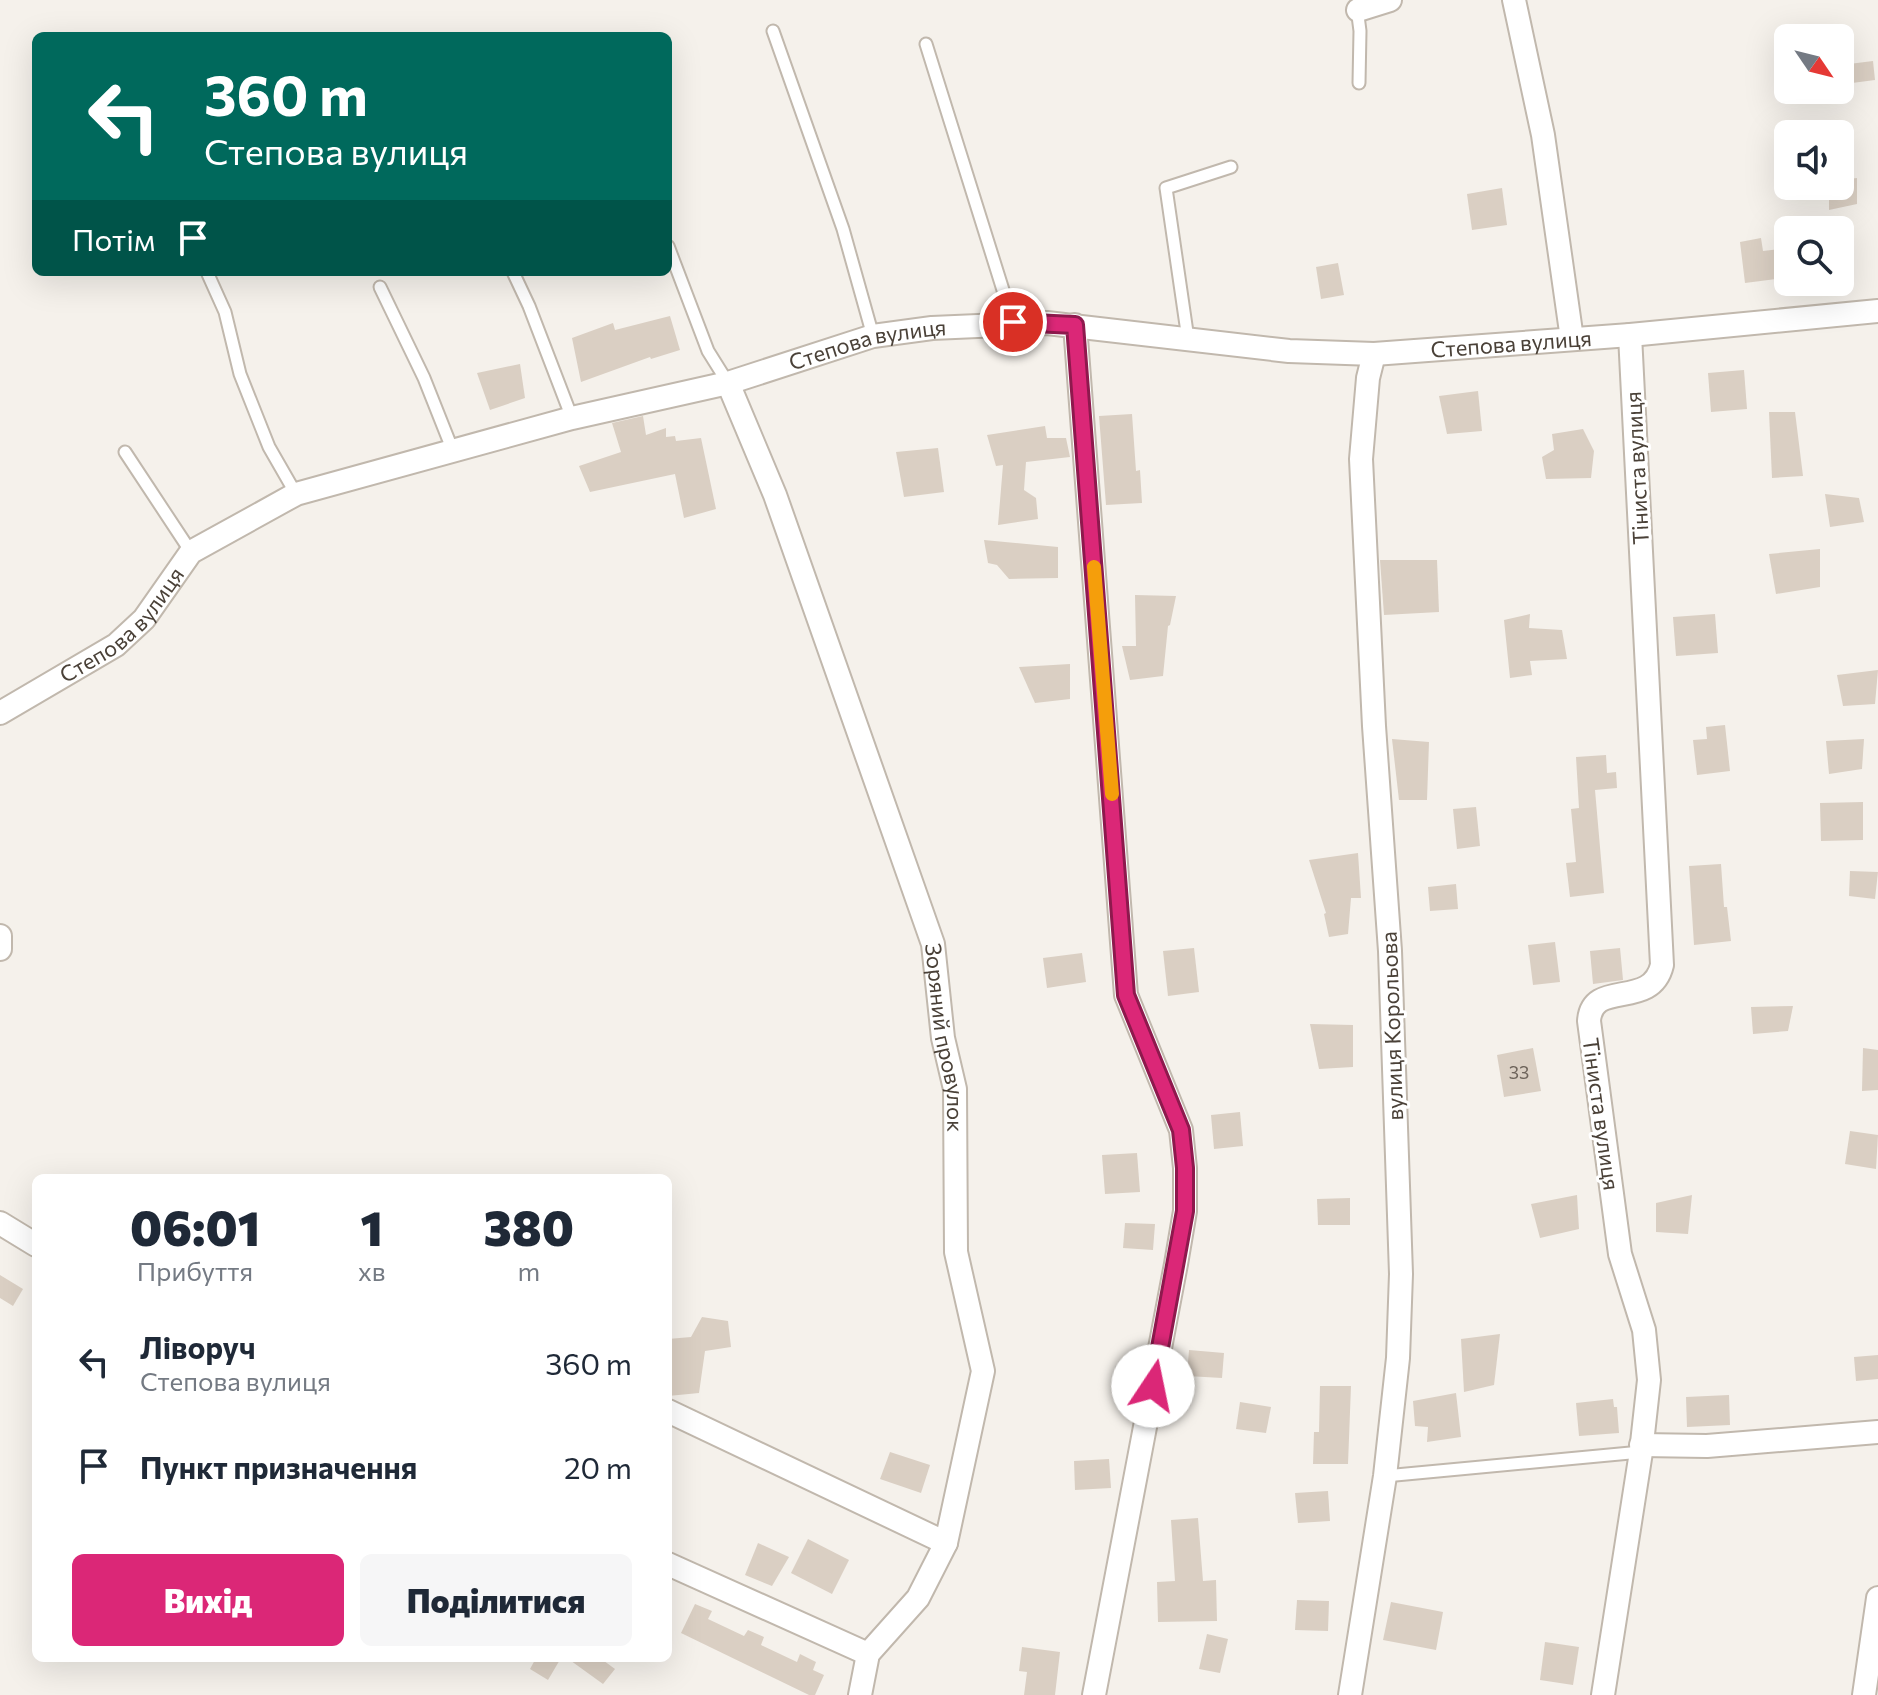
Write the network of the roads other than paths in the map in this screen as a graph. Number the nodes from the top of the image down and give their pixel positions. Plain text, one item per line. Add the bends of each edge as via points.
1 (1390, 0) edge
2 (1514, 0) edge
3 (1356, 5) edge
4 (773, 31) dead end
5 (926, 44) dead end
6 (1359, 83) dead end
7 (1231, 167) dead end
8 (672, 256) edge
9 (209, 276) edge
10 (515, 276) edge
11 (380, 287) dead end
12 (1878, 311) edge
13 (1013, 322) junction
14 (1075, 325) junction
15 (1630, 335) junction
16 (873, 336) junction
17 (1188, 339) junction
18 (1572, 339) junction
19 (1374, 354) junction
20 (728, 383) junction
21 (572, 418) junction
22 (453, 451) junction
23 (125, 452) dead end
24 (296, 494) junction
25 (191, 552) junction
26 (0, 713) edge
27 (0, 936) edge
28 (0, 949) edge
29 (0, 1223) edge
30 (32, 1243) edge
31 (672, 1413) edge
32 (1878, 1432) edge
33 (1641, 1448) junction
34 (1385, 1476) junction
35 (946, 1543) junction
36 (672, 1566) edge
37 (1878, 1598) edge
38 (868, 1654) junction
39 (860, 1695) edge
40 (1094, 1695) edge
41 (1350, 1695) edge
42 (1603, 1695) edge
43 (1864, 1695) edge

1 - 3 street
2 - 18 street via 1543,135
3 - 6 lane
4 - 16 lane via 843,229
5 - 13 lane
7 - 17 lane via 1166,188
8 - 20 lane via 708,351
9 - 24 lane via 269,447
10 - 21 lane
11 - 22 lane
12 - 15 street, Степова вулиця
13 - 14 street, Степова вулиця
13 - 16 street, Степова вулиця
14 - 17 street, Степова вулиця
14 - 40 street via 1126,995 1181,1130 1185,1168 1185,1211 1176,1264
15 - 18 street, Степова вулиця
15 - 33 street, Тіниста вулиця via 1662,965 1651,986 1597,1001 1589,1021 1620,1254 1644,1330 1649,1380
16 - 20 street, Степова вулиця
17 - 19 street, Степова вулиця
18 - 19 street, Степова вулиця
19 - 34 street, вулиця Корольова via 1361,459 1390,951 1401,1274
20 - 21 street, Степова вулиця
20 - 35 street, Зоряний провулок via 775,495 933,944 943,1038 955,1089 956,1252 983,1371
21 - 22 street, Степова вулиця
22 - 24 street, Степова вулиця
23 - 25 lane
24 - 25 street, Степова вулиця
25 - 26 street, Степова вулиця via 144,619 116,645
27 - 28 street
29 - 30 street
31 - 35 street
32 - 33 street
33 - 34 lane
33 - 42 street, Тіниста вулиця
34 - 41 street, вулиця Корольова
35 - 38 street, Зоряний провулок via 918,1598
36 - 38 street
37 - 43 street
38 - 39 street

